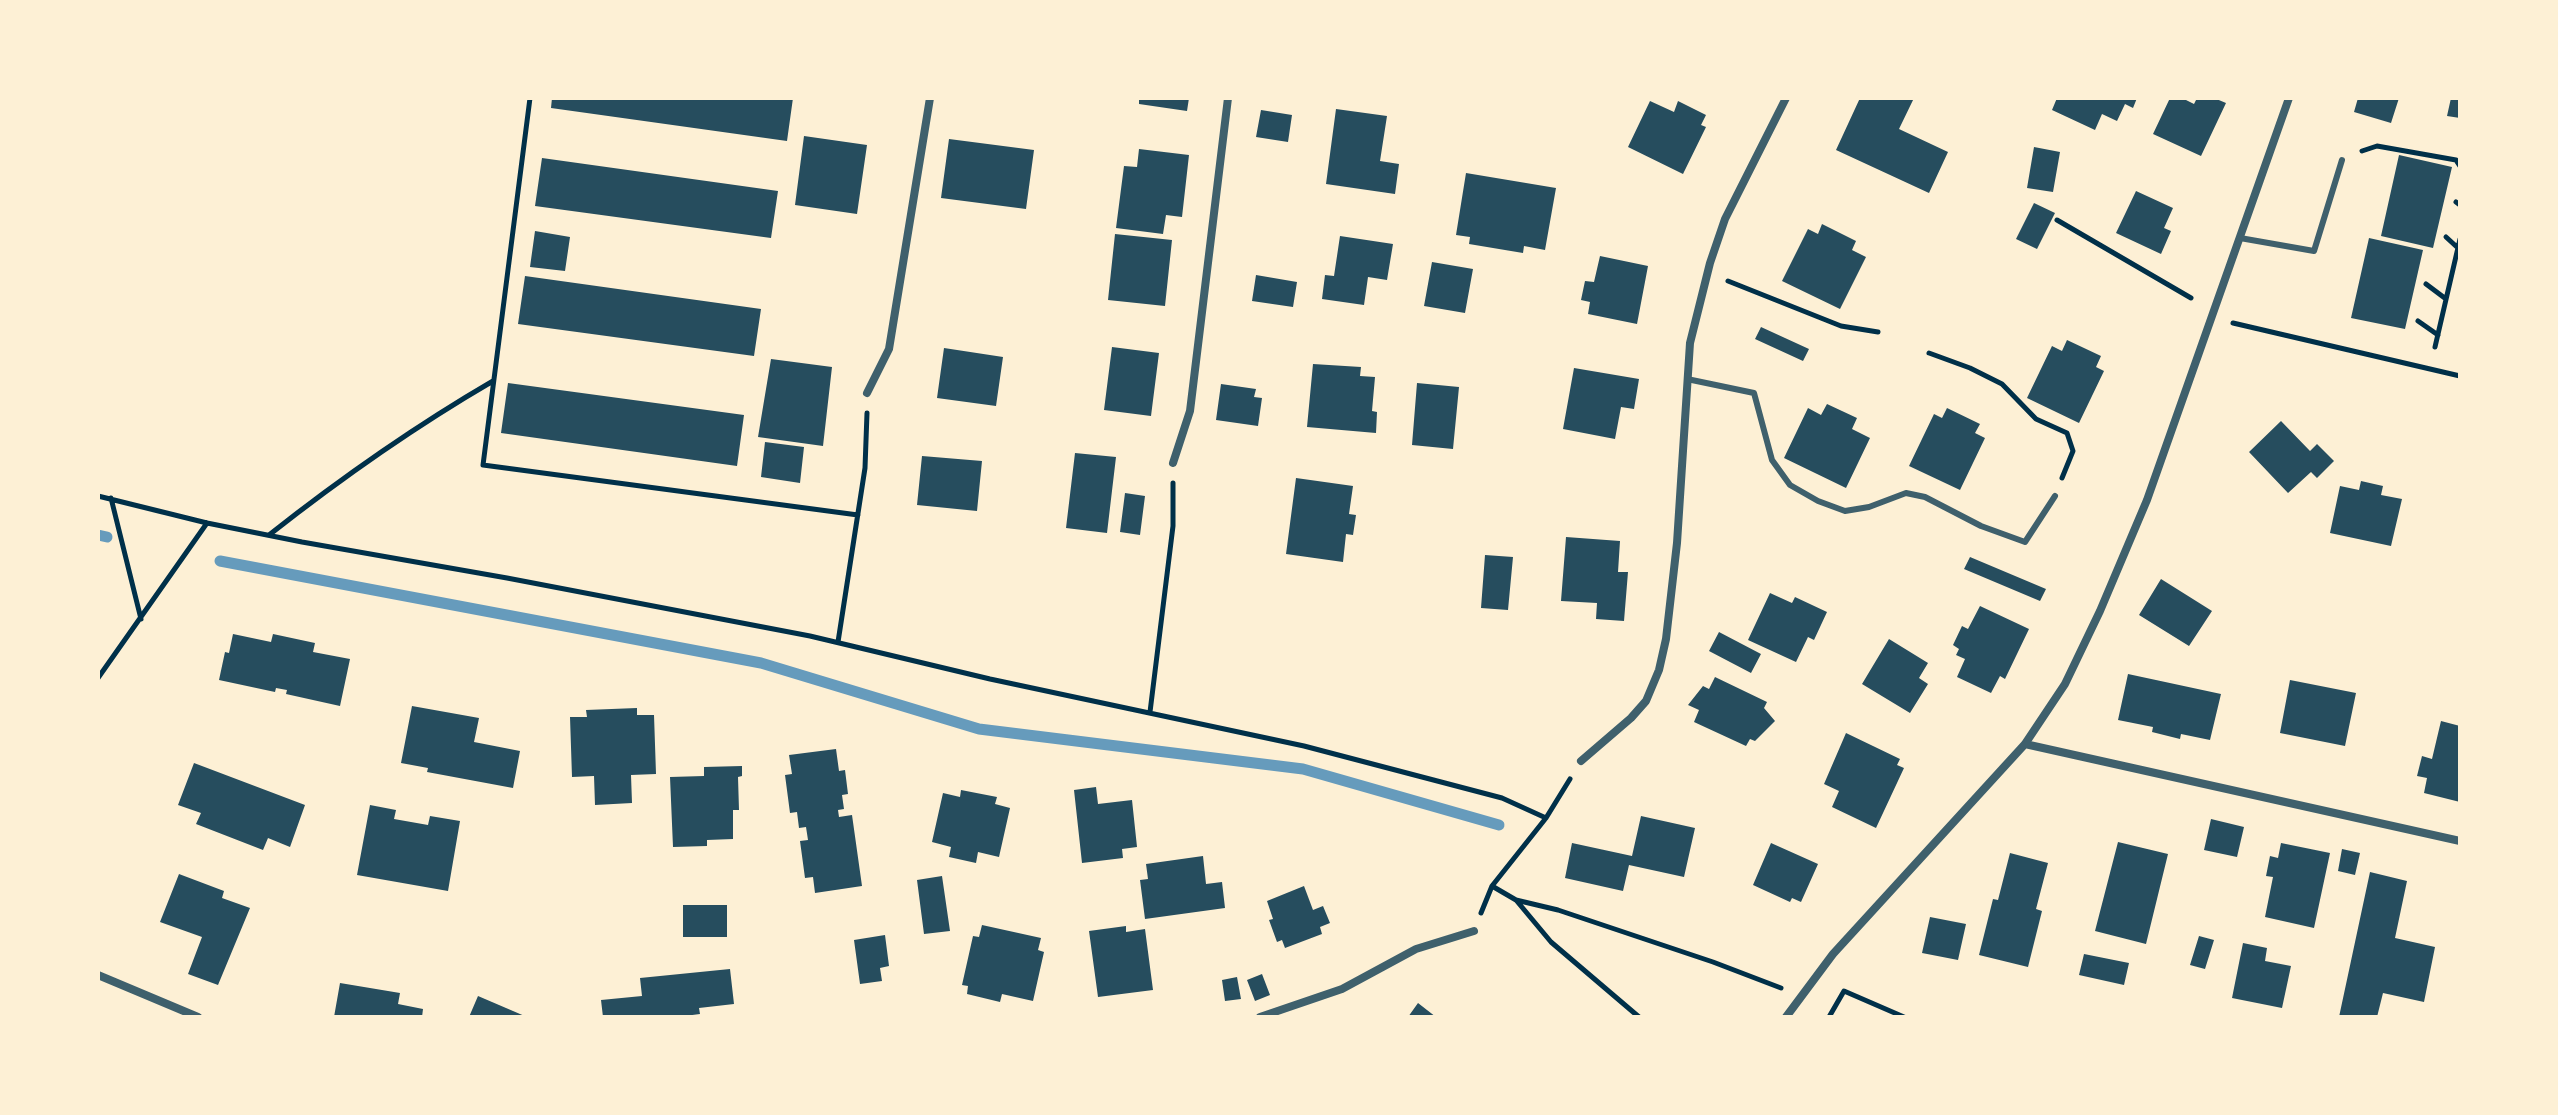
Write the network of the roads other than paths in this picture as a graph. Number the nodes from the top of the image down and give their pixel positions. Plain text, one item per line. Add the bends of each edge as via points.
1 (930, 98) edge
2 (1228, 98) edge
3 (1786, 98) edge
4 (2289, 98) edge
5 (2342, 160) dead end
6 (2240, 238) junction
7 (1687, 379) junction
8 (867, 393) road end
9 (1173, 463) road end
10 (2055, 496) road end
11 (2025, 744) junction
12 (1581, 761) road end
13 (2460, 841) edge
14 (1474, 931) road end
15 (98, 975) edge
16 (198, 1017) edge
17 (1260, 1017) edge
18 (1786, 1017) edge

1 - 8 street via 889,349
2 - 9 street via 1190,411
3 - 7 street via 1725,219 1690,343
4 - 6 street
5 - 6 lane via 2314,251
6 - 11 street via 2147,500 2100,611 2065,684
7 - 10 lane via 1754,393 1772,460 1790,485 1845,511 1906,493 2025,542
7 - 12 street via 1677,543 1659,670 1646,701
11 - 13 street
11 - 18 street via 1833,954
14 - 17 street via 1416,949 1342,989
15 - 16 street

